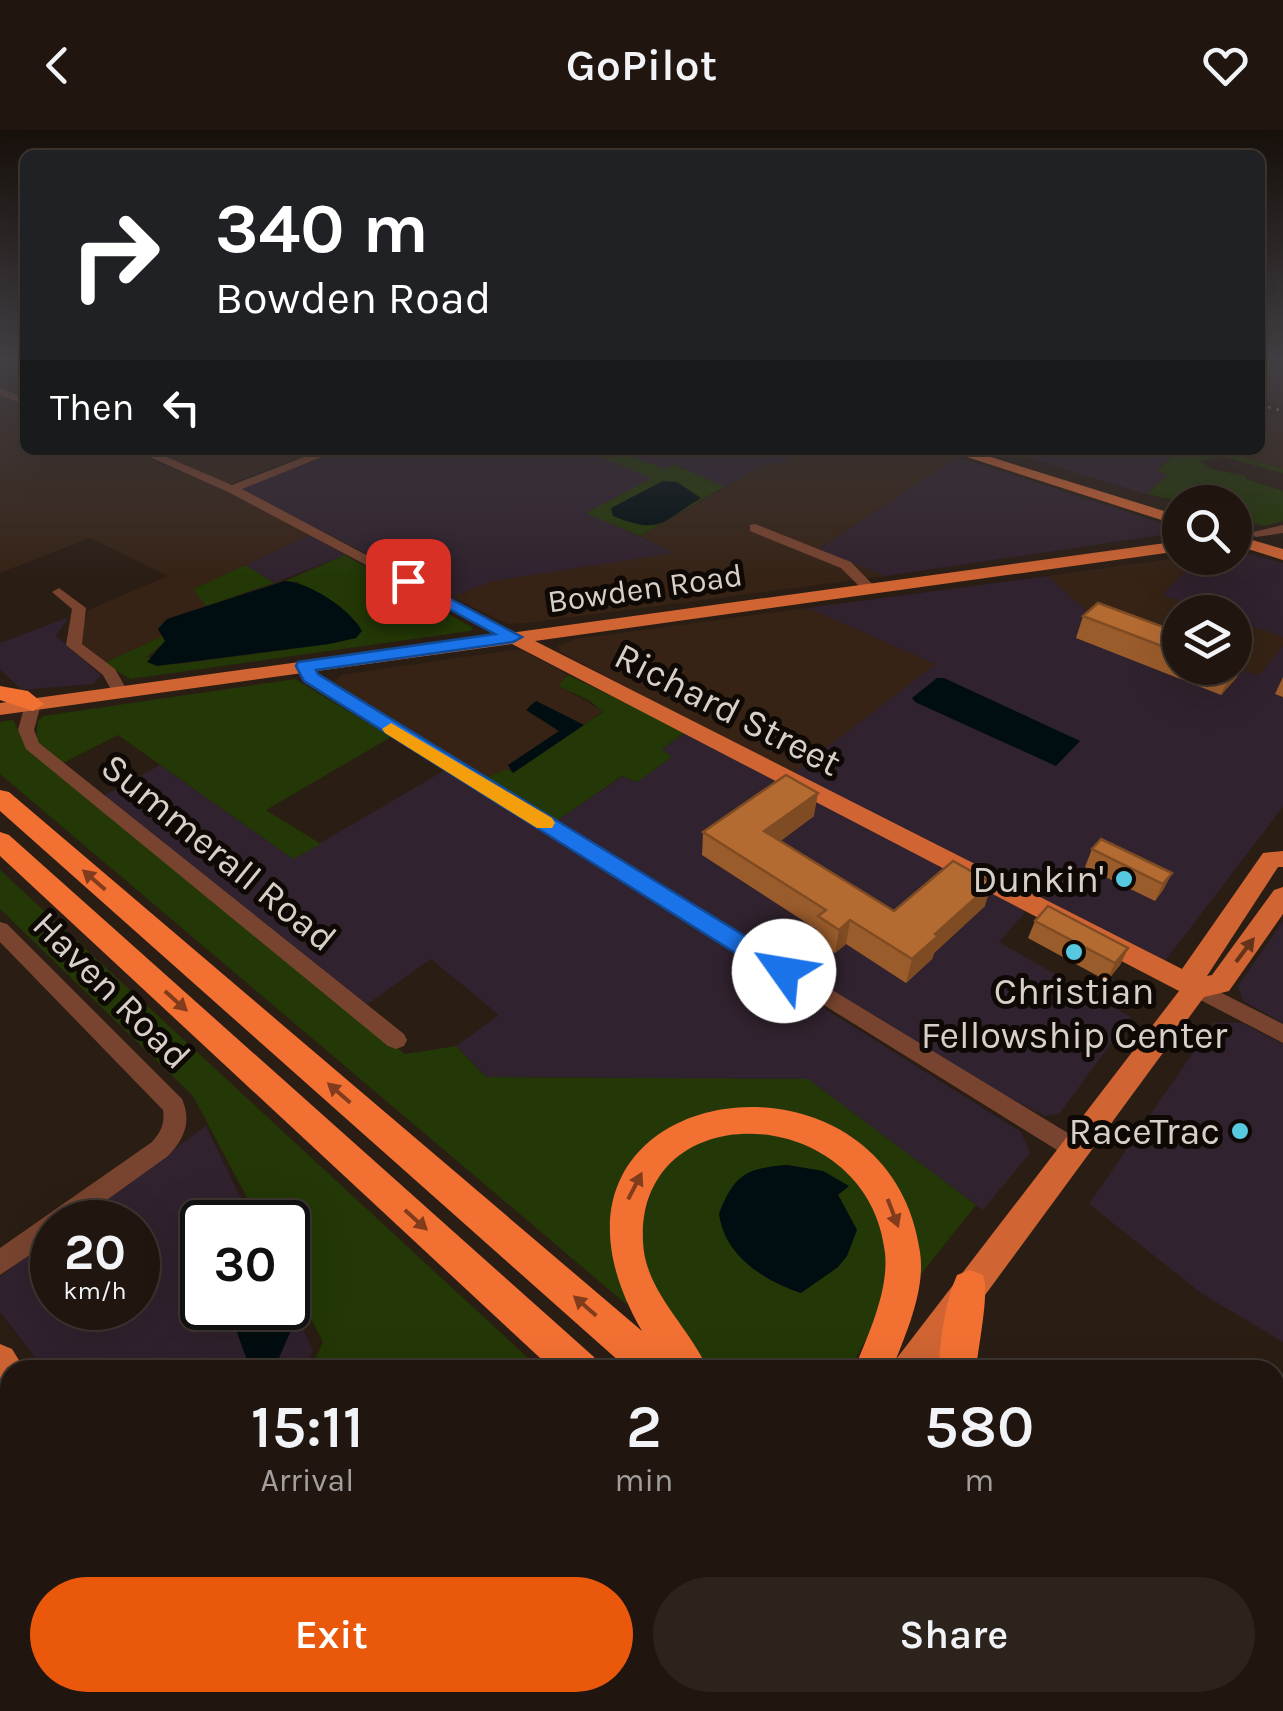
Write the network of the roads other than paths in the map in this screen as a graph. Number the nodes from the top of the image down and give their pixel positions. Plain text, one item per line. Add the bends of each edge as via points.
1 (152, 455) edge
2 (321, 455) edge
3 (968, 455) edge
4 (1008, 455) edge
5 (232, 490) junction
6 (1162, 503) edge
7 (1162, 515) edge
8 (755, 528) dead end
9 (1283, 529) edge
10 (1252, 532) edge
11 (1256, 533) junction
12 (1252, 534) edge
13 (1283, 541) edge
14 (1252, 545) edge
15 (1162, 548) edge
16 (1283, 555) edge
17 (869, 588) junction
18 (59, 592) dead end
19 (513, 637) junction
20 (305, 666) junction
21 (120, 692) junction
22 (0, 693) edge
23 (33, 704) junction
24 (0, 709) edge
25 (0, 798) edge
26 (0, 841) edge
27 (1283, 859) edge
28 (1283, 896) edge
29 (0, 929) edge
30 (1196, 988) junction
31 (1283, 1034) edge
32 (396, 1040) dead end
33 (1072, 1148) junction
34 (89, 1200) edge
35 (30, 1242) edge
36 (0, 1263) edge
37 (970, 1287) junction
38 (570, 1360) edge
39 (646, 1360) edge
40 (682, 1360) edge
41 (876, 1360) edge
42 (916, 1360) edge
43 (958, 1360) edge

1 - 5 street, Richard Street
2 - 5 street
3 - 7 main road
4 - 6 main road
5 - 19 street, Richard Street
8 - 17 street via 846,565
9 - 11 street
10 - 11 main road
11 - 12 main road
11 - 13 main road
14 - 16 main road
15 - 17 main road, Bowden Road
17 - 19 main road, Bowden Road
18 - 21 street via 79,608 74,645 109,672
19 - 20 main road, Bowden Road
19 - 30 main road, Richard Street
20 - 21 main road, Bowden Road
20 - 33 street via 316,682 355,707
21 - 23 main road, Bowden Road
22 - 23 highway
23 - 24 main road, Bowden Road
23 - 32 street, Summerall Road via 26,730 32,745
39 -> 25 highway
26 -> 38 highway
27 - 30 main road via 1272,859 1193,972
30 -> 28 main road via 1220,984
29 - 34 street, Haven Road via 124,1051 177,1115 160,1149
30 - 31 street, Richard Street
30 - 33 main road
33 - 37 main road
35 - 36 street, Haven Road
37 - 42 main road
37 - 43 highway
40 -> 41 highway via 637,1284 625,1244 628,1198 658,1151 684,1134 718,1122 764,1118 803,1126 843,1146 874,1175 895,1214 901,1276

